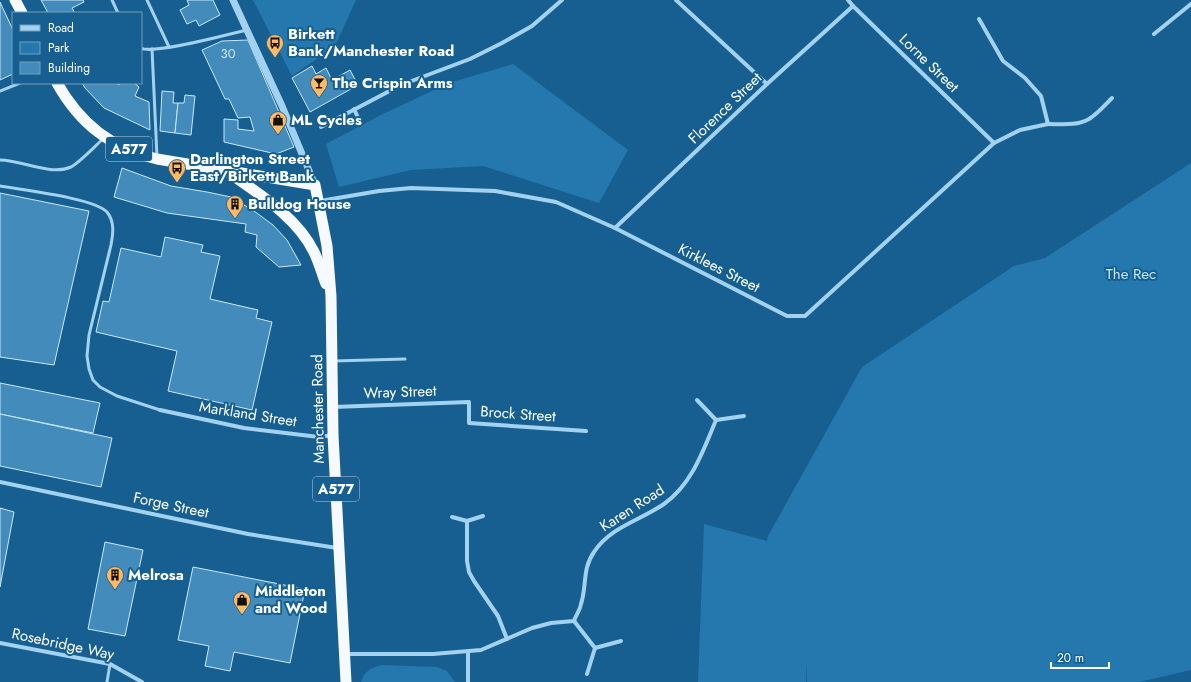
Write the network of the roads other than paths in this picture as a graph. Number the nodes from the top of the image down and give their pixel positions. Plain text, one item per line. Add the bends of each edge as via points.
1 (16, 0) edge
2 (112, 0) edge
3 (147, 0) edge
4 (233, 0) edge
5 (562, 0) edge
6 (676, 0) edge
7 (848, 0) edge
8 (1191, 4) edge
9 (853, 6) junction
10 (22, 12) edge
11 (118, 12) edge
12 (979, 19) dead end
13 (247, 30) junction
14 (1154, 34) dead end
15 (169, 47) junction
16 (142, 48) edge
17 (152, 49) junction
18 (18, 84) edge
19 (58, 84) edge
20 (767, 84) junction
21 (0, 91) edge
22 (1112, 98) dead end
23 (354, 109) junction
24 (360, 122) dead end
25 (1048, 124) junction
26 (321, 127) dead end
27 (105, 137) junction
28 (994, 143) junction
29 (157, 159) junction
30 (0, 160) edge
31 (226, 170) junction
32 (315, 185) junction
33 (0, 186) edge
34 (319, 201) junction
35 (615, 228) junction
36 (331, 296) junction
37 (405, 359) dead end
38 (332, 362) junction
39 (696, 400) dead end
40 (469, 402) joint
41 (332, 407) junction
42 (160, 410) joint
43 (744, 416) dead end
44 (716, 420) junction
45 (586, 431) dead end
46 (333, 435) junction
47 (0, 482) edge
48 (483, 516) dead end
49 (452, 517) dead end
50 (467, 521) junction
51 (338, 548) junction
52 (574, 621) junction
53 (507, 639) junction
54 (621, 641) dead end
55 (0, 643) edge
56 (595, 648) junction
57 (468, 652) junction
58 (345, 654) junction
59 (110, 664) junction
60 (587, 674) dead end
61 (107, 682) edge
62 (142, 682) edge
63 (346, 682) edge
64 (468, 682) edge

1 - 10 highway
2 - 11 lane
3 - 15 lane
4 - 13 street
5 - 23 street via 532,26 502,44 401,85
6 - 20 street
7 - 9 street, Lorne Street
8 - 14 street
9 - 20 street, Florence Street
9 - 28 street, Lorne Street
12 - 25 street via 1003,61 1025,78 1041,96
13 - 15 lane
13 - 32 street
15 - 17 lane
16 - 17 lane
17 - 29 lane
18 - 21 lane
19 - 27 highway, A577 via 83,120
20 - 35 street, Florence Street
22 - 25 street, Kirklees Street via 1090,119 1066,124
23 - 24 street
23 - 26 street
25 - 28 street, Kirklees Street via 1020,130
27 - 29 highway, A577 via 141,155
27 - 30 lane via 72,166 62,169 50,170
28 - 35 street, Kirklees Street via 805,316 787,316
29 - 31 highway, A577
31 - 32 highway, A577
31 - 36 highway via 272,204 297,227 313,252
32 - 34 highway, Manchester Road / A577
33 - 42 lane via 85,201 108,213 113,230 90,336 87,356 89,369 93,380 100,387 117,396
34 - 35 street, Kirklees Street via 411,188 495,191 556,202
34 - 36 highway, Manchester Road / A577 via 327,246
36 - 38 highway, Manchester Road / A577
37 - 38 lane
38 - 41 highway, Manchester Road / A577
39 - 44 street
40 - 41 street, Wray Street
40 - 45 street, Brock Street via 469,423
41 - 46 highway, Manchester Road / A577
42 - 46 street, Markland Street via 244,428 320,436
43 - 44 street
44 - 52 street, Karen Road via 692,474 679,490 663,504 621,527 594,551 586,567 582,604
46 - 51 highway, Manchester Road / A577
47 - 51 street, Forge Street via 248,534
48 - 50 street
49 - 50 street
50 - 53 street via 469,572 498,616
51 - 58 highway, Manchester Road / A577
52 - 53 street via 532,628
52 - 56 street
53 - 57 street via 481,650
54 - 56 street
55 - 59 street, Rosebridge Way
56 - 60 street
57 - 58 street
57 - 64 street
58 - 63 highway, Manchester Road / A577
59 - 61 lane
59 - 62 street, Rosebridge Way

